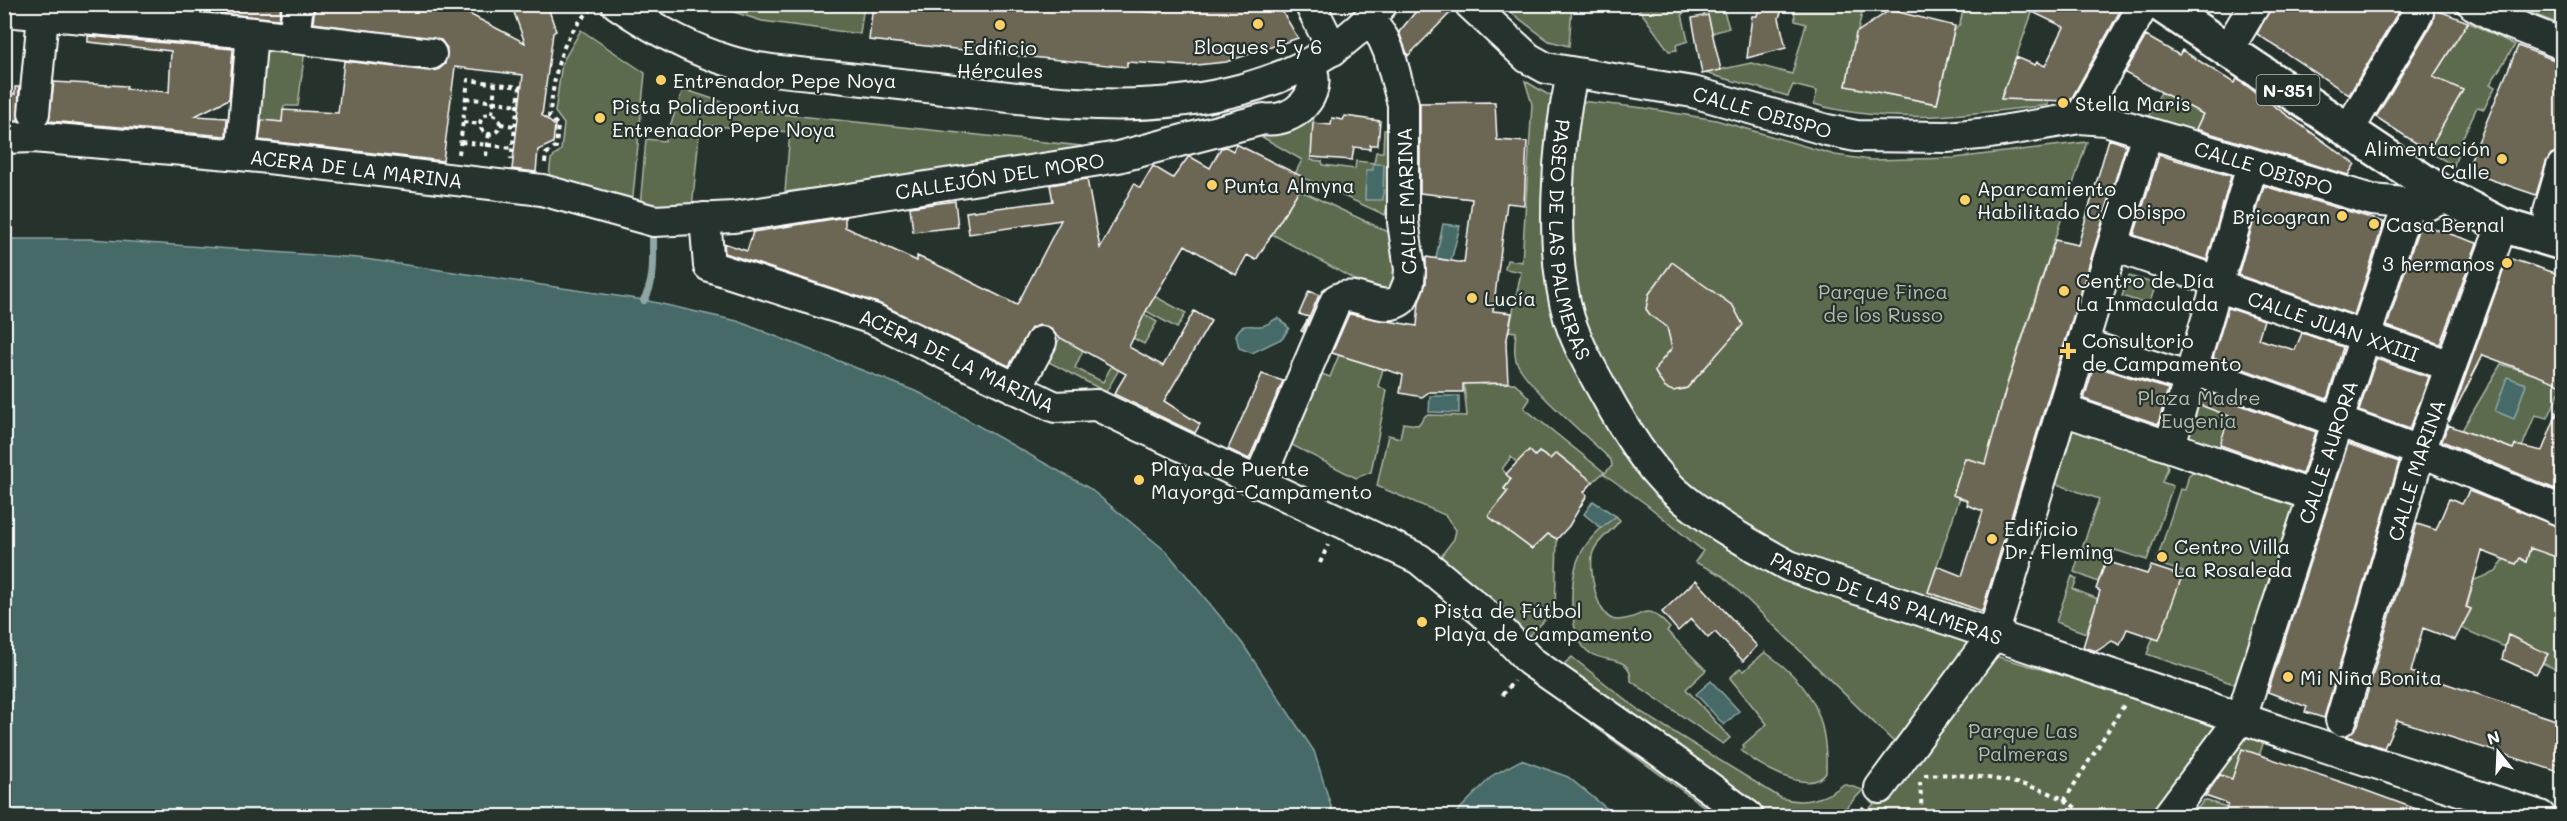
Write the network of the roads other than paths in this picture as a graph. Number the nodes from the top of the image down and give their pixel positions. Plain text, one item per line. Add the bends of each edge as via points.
1 (298, 4) edge
2 (617, 4) edge
3 (1310, 4) edge
4 (1470, 4) edge
5 (2144, 4) edge
6 (2159, 4) edge
7 (2254, 4) edge
8 (2473, 4) edge
9 (23, 11) edge
10 (1376, 12) edge
11 (127, 13) edge
12 (2418, 13) dead end
13 (214, 17) edge
14 (252, 33) junction
15 (294, 38) junction
16 (2562, 44) edge
17 (2228, 51) junction
18 (431, 54) dead end
19 (1322, 57) junction
20 (1572, 74) junction
21 (1274, 80) junction
22 (34, 113) dead end
23 (2080, 118) junction
24 (1264, 119) junction
25 (2349, 129) junction
26 (2147, 134) junction
27 (243, 136) dead end
28 (4, 138) edge
29 (2252, 166) junction
30 (2562, 167) edge
31 (2448, 197) junction
32 (2408, 205) junction
33 (2562, 215) edge
34 (719, 217) junction
35 (2502, 225) junction
36 (2562, 243) edge
37 (2114, 246) junction
38 (2218, 284) junction
39 (2366, 337) junction
40 (1041, 342) dead end
41 (2083, 344) junction
42 (2451, 366) junction
43 (2191, 373) junction
44 (1016, 389) junction
45 (2063, 410) junction
46 (2338, 423) junction
47 (2170, 445) junction
48 (2420, 451) junction
49 (1258, 483) junction
50 (2314, 496) junction
51 (2562, 511) edge
52 (1993, 635) junction
53 (2241, 718) junction
54 (2342, 720) dead end
55 (1880, 788) dead end
56 (1748, 816) edge
57 (2168, 816) edge
58 (2540, 816) edge

1 - 15 street
2 - 21 street via 651,27 730,62 790,72 1075,104 1174,102
3 - 19 street
4 - 20 street, CALLE OBISPO via 1528,58 1546,69
5 - 23 street
6 - 17 highway, N-351
7 - 17 street
8 - 16 street
9 - 11 street
9 - 22 street
10 - 19 street
10 - 49 street, CALLE MARINA via 1401,96 1403,222 1410,269 1407,291 1397,304 1390,306 1342,297 1334,304
11 - 13 street
12 - 25 street
13 - 14 street
14 - 15 street
14 - 27 street
15 - 18 street
17 - 25 highway, N-351
19 - 21 street
19 - 24 street, CALLEJÓN DEL MORO via 1307,101 1288,116
20 - 23 street, CALLE OBISPO via 1693,92 1856,136 1947,137
20 - 52 street, PASEO DE LAS PALMERAS via 1559,182 1561,272 1569,317 1580,344 1636,448 1683,499 1734,535 1789,566
21 - 24 street via 1280,104
23 - 26 street, CALLE OBISPO via 2105,120
24 - 34 street, CALLEJÓN DEL MORO via 1118,157
25 - 31 highway, N-351
26 - 29 street, CALLE OBISPO
26 - 37 street
28 - 34 street, ACERA DE LA MARINA via 33,137 241,155 542,190 654,220
29 - 32 street, CALLE OBISPO via 2342,193
29 - 38 street
30 - 33 street via 2549,212
31 - 32 street, CALLE OBISPO via 2427,205
31 - 35 highway, N-351
32 - 39 street, CALLE AURORA
34 - 44 street, ACERA DE LA MARINA via 709,266 873,319
35 - 36 highway, N-351
35 - 42 street, CALLE MARINA
37 - 38 street, CALLE JUAN XXIII
37 - 41 street
38 - 39 street, CALLE JUAN XXIII
38 - 43 street
39 - 42 street, CALLE JUAN XXIII
39 - 46 street, CALLE AURORA
40 - 44 street
41 - 43 street
41 - 45 street
42 - 48 street, CALLE MARINA
43 - 46 street
43 - 47 street
44 - 49 street, ACERA DE LA MARINA via 1055,407 1096,405
45 - 47 street
45 - 52 street
46 - 48 street
46 - 50 street, CALLE AURORA
47 - 50 street
48 - 51 street
48 - 54 street, CALLE MARINA
49 - 56 street, ACERA DE LA MARINA via 1419,559 1484,614 1530,661
50 - 53 street, CALLE AURORA
52 - 53 street, PASEO DE LAS PALMERAS
52 - 55 street
53 - 57 street, CALLE AURORA
53 - 58 street, PASEO DE LAS PALMERAS

